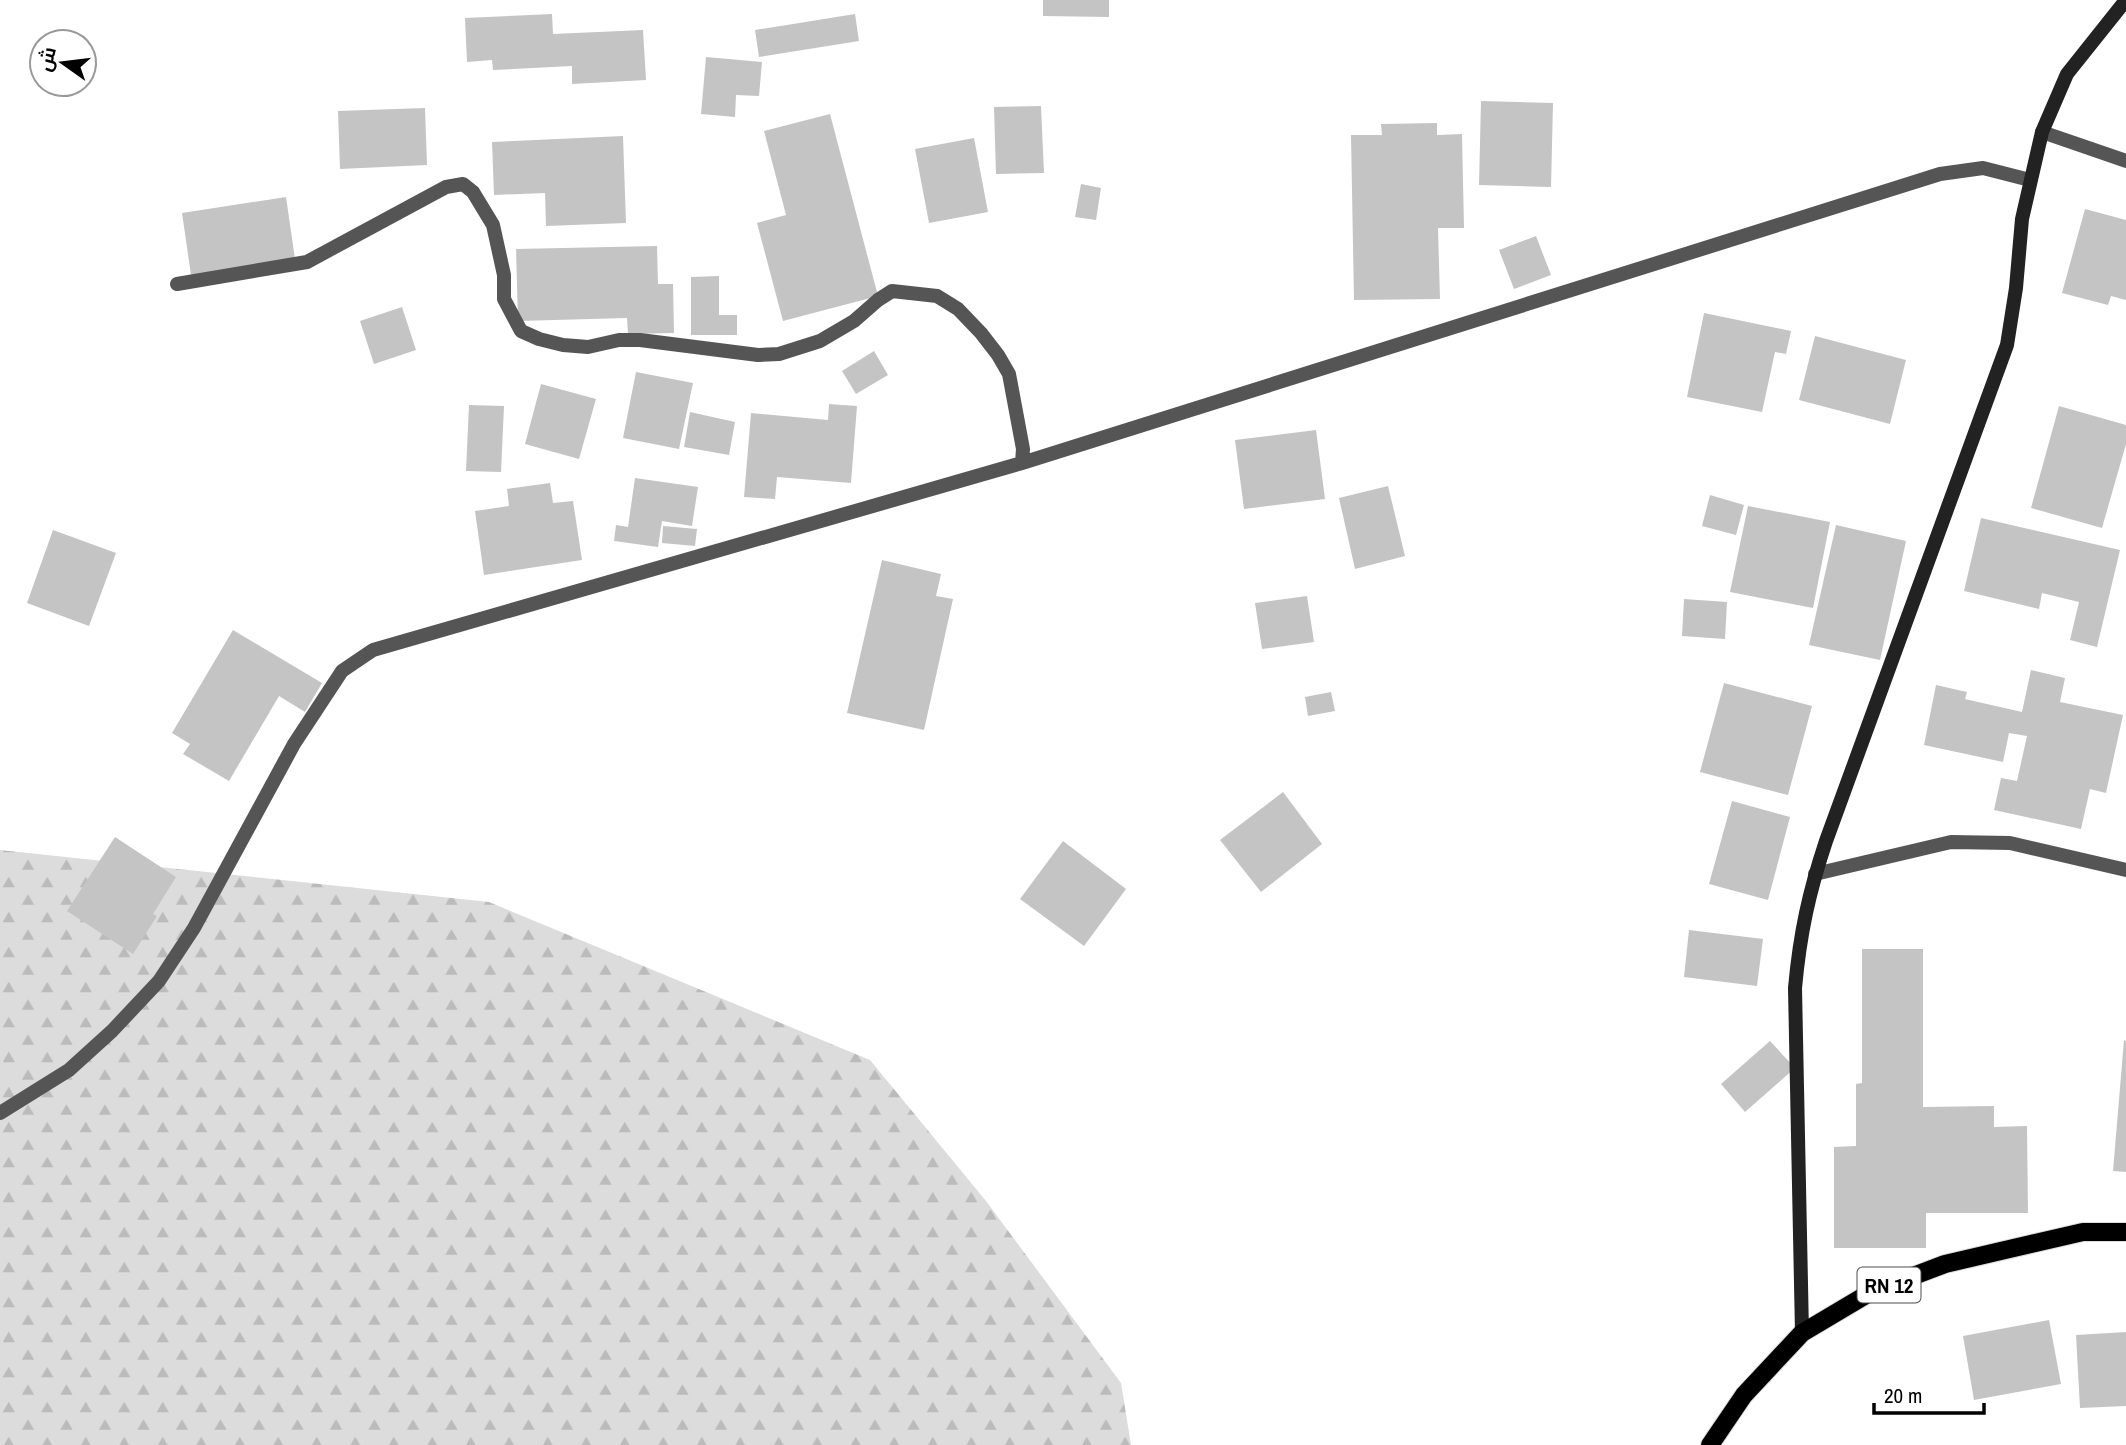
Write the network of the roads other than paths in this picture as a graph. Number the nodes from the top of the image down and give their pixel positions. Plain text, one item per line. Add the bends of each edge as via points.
1 (2126, 0) edge
2 (2042, 132) junction
3 (2126, 161) edge
4 (2030, 180) junction
5 (177, 284) dead end
6 (1023, 463) junction
7 (2126, 870) edge
8 (1815, 874) junction
9 (0, 1113) edge
10 (2126, 1232) edge
11 (1802, 1333) junction
12 (1710, 1445) edge

1 - 2 street via 2067,74
2 - 3 street
2 - 4 street
4 - 6 street via 1983,169 1940,174
4 - 8 street via 2007,345
5 - 6 street via 307,262 446,187 463,184 493,225 504,275 504,299 521,331 563,345 588,348 640,340 779,354 820,341 892,291 936,296 958,309 981,333 1009,374
6 - 9 street via 373,650 342,671 294,744 194,928 159,981 69,1070
7 - 8 street via 2010,843 1951,842
8 - 11 street via 1800,938 1796,988
10 - 11 main road, RN 12 via 2083,1232 1945,1264 1871,1292
11 - 12 main road, RN 12 via 1744,1395

